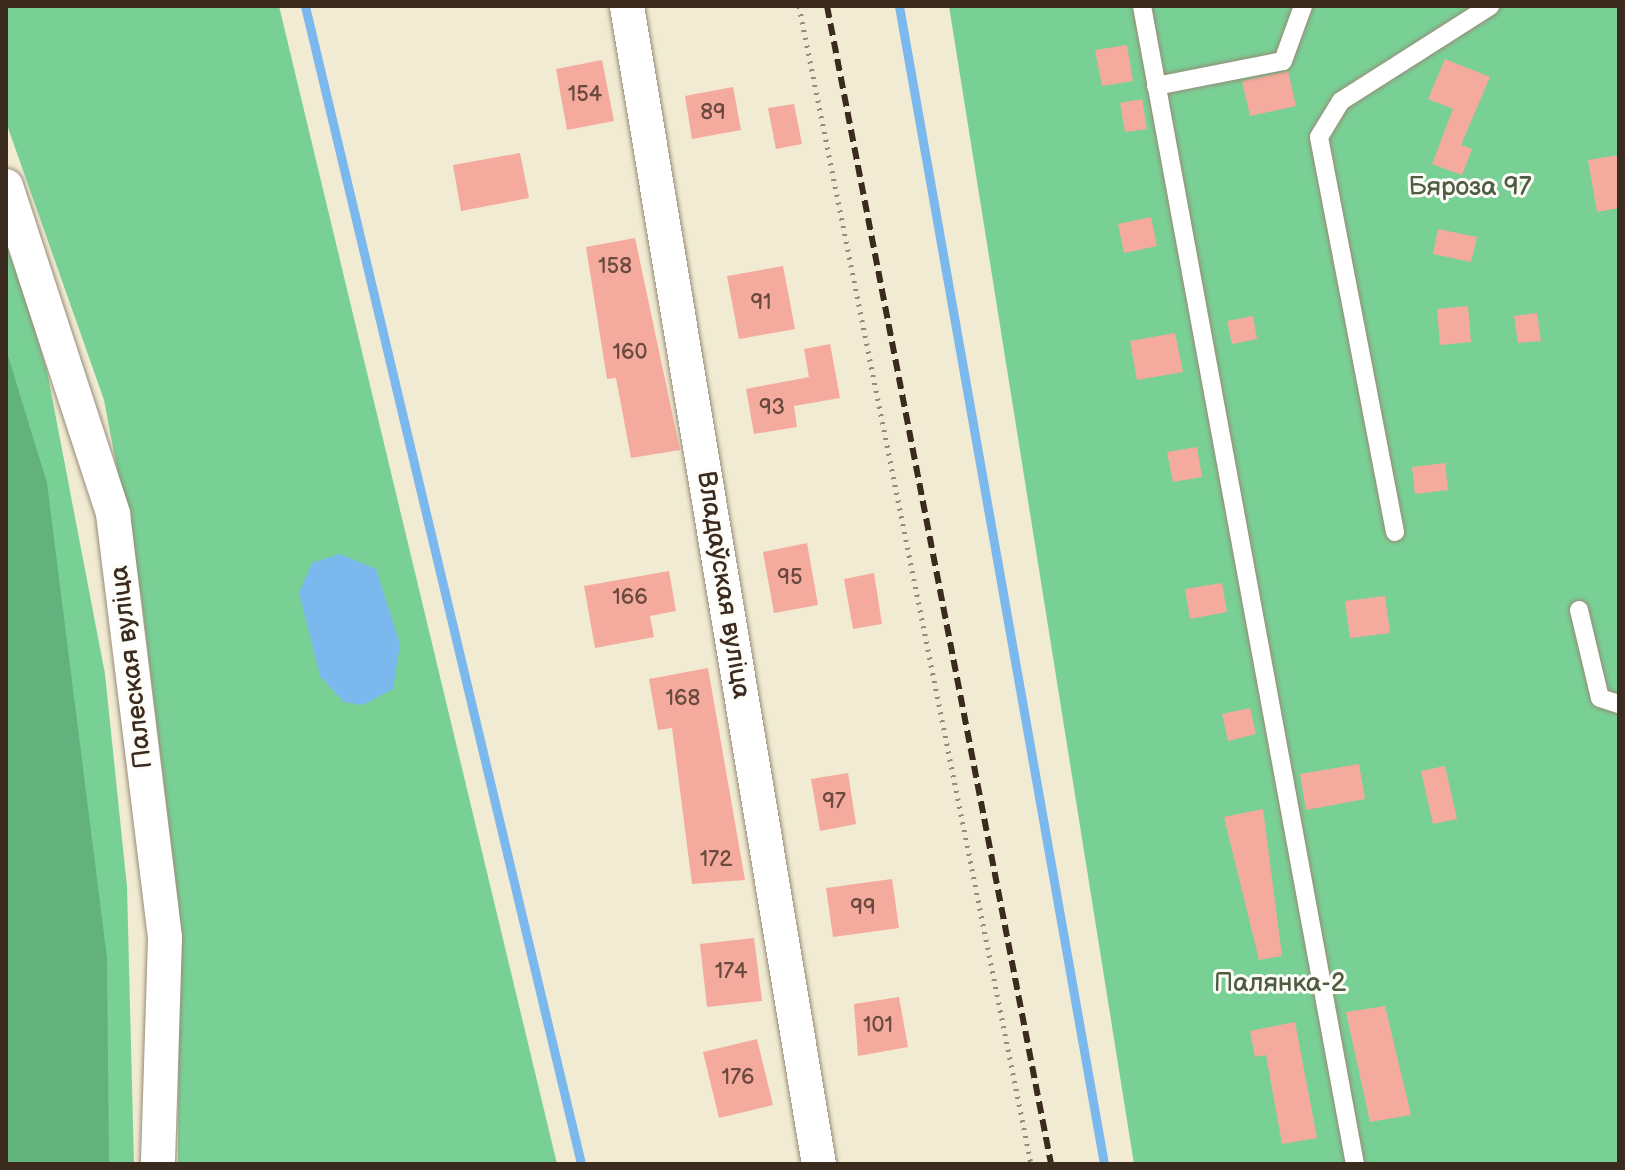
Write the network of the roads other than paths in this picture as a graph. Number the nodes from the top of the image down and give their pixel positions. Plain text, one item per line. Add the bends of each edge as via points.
1 (627, 6) edge
2 (1142, 6) edge
3 (1303, 6) edge
4 (1490, 6) edge
5 (1156, 86) junction
6 (6, 186) edge
7 (1395, 532) dead end
8 (1579, 610) dead end
9 (1619, 704) edge
10 (158, 1164) edge
11 (819, 1164) edge
12 (1355, 1164) edge

1 - 11 street, Владаўская вуліца
2 - 5 lane
3 - 5 lane via 1283,61
4 - 7 lane via 1341,101 1319,137
5 - 12 lane
6 - 10 street, Палеская вуліца via 113,514 165,938
8 - 9 lane via 1600,698

